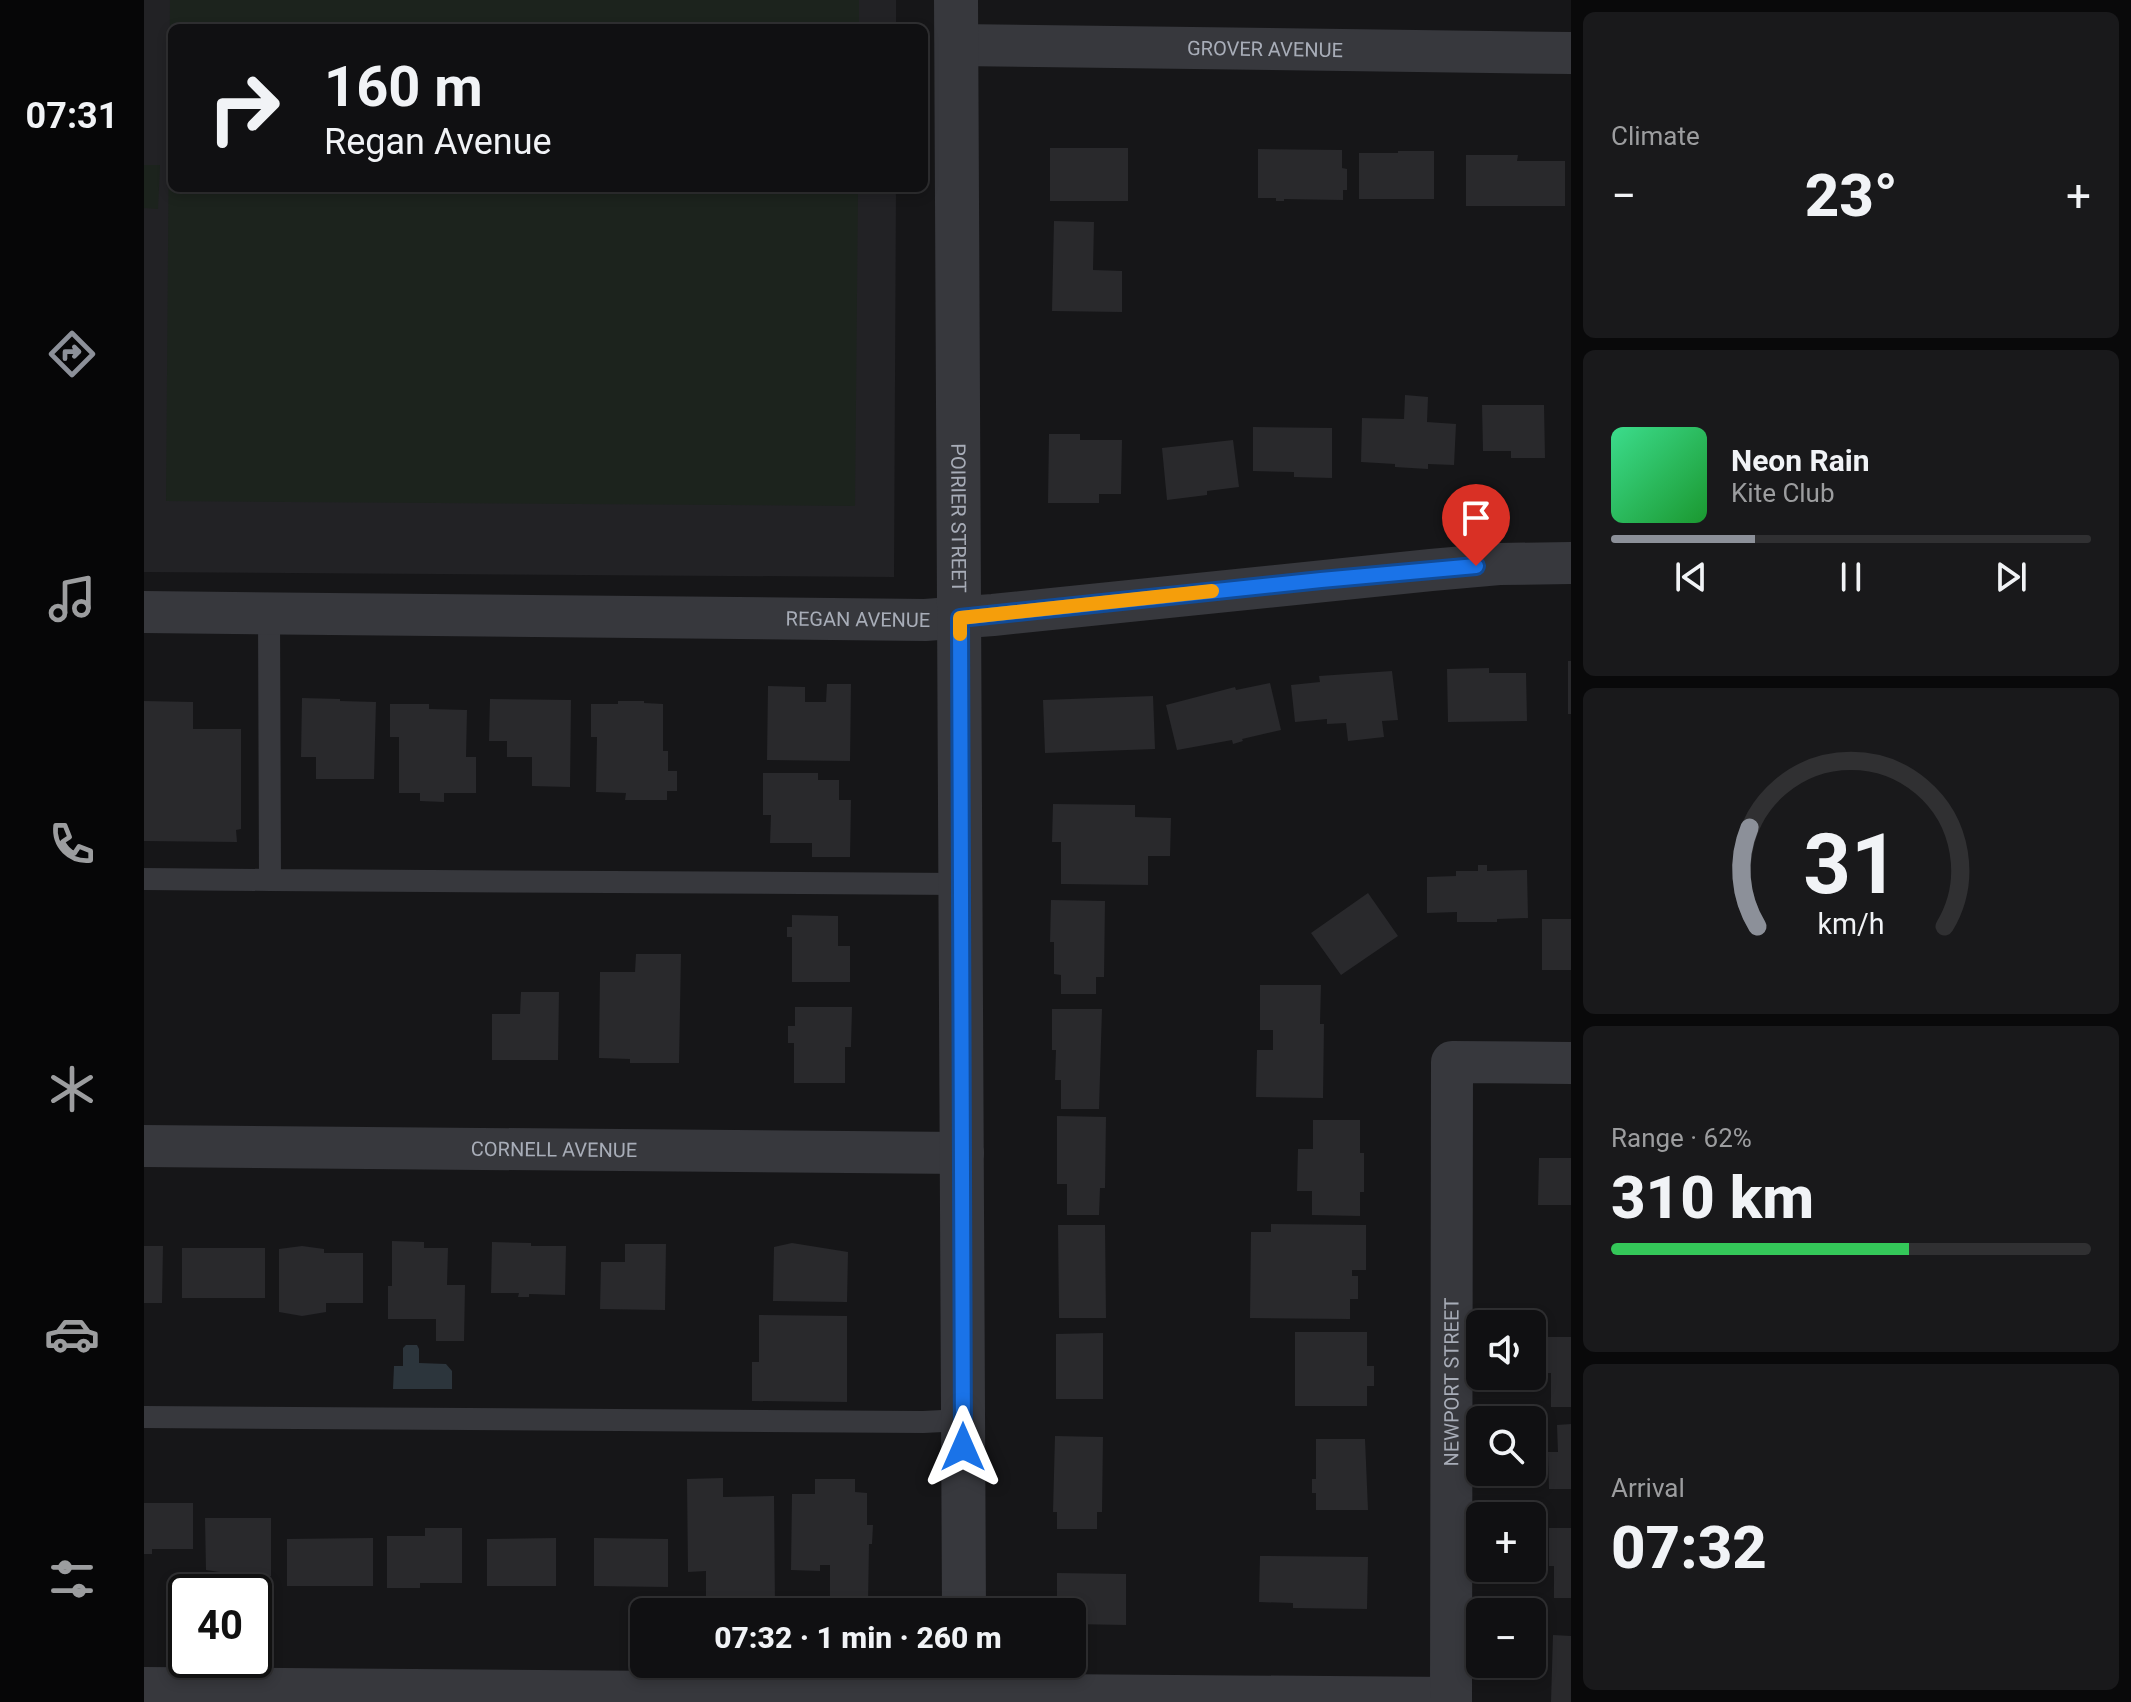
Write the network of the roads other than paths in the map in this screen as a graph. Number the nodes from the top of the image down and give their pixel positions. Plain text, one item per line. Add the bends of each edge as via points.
1 (956, 0) edge
2 (957, 45) junction
3 (1571, 53) edge
4 (1571, 563) edge
5 (144, 612) edge
6 (269, 614) junction
7 (960, 618) junction
8 (144, 879) edge
9 (270, 880) junction
10 (961, 884) junction
11 (1571, 1063) edge
12 (144, 1146) edge
13 (963, 1153) junction
14 (144, 1417) edge
15 (963, 1420) junction
16 (964, 1598) edge
17 (964, 1687) edge
18 (144, 1688) edge
19 (1451, 1700) edge

1 - 2 street, POIRIER STREET
2 - 3 street, GROVER AVENUE
2 - 7 street, POIRIER STREET
4 - 7 street, REGAN AVENUE via 1400,572
5 - 6 street, REGAN AVENUE
6 - 7 street, REGAN AVENUE
6 - 9 lane
7 - 10 street, POIRIER STREET
8 - 9 lane
9 - 10 lane
10 - 13 street, POIRIER STREET
11 - 19 street, NEWPORT STREET via 1452,1062
12 - 13 street, CORNELL AVENUE
13 - 15 street, POIRIER STREET
14 - 15 lane
15 - 16 street, POIRIER STREET
17 - 18 street via 909,1695
17 - 19 street

